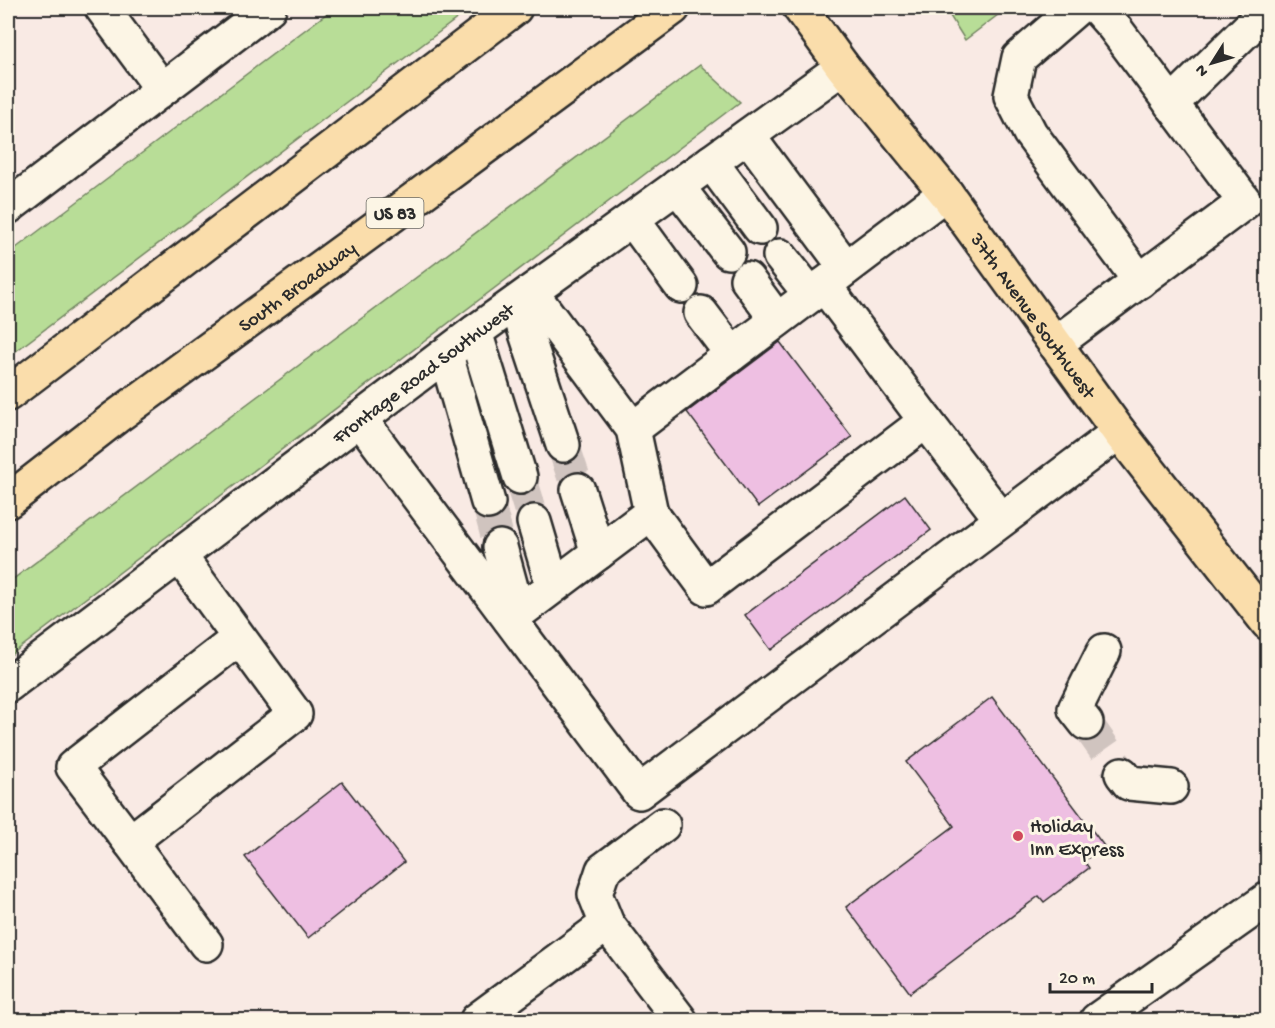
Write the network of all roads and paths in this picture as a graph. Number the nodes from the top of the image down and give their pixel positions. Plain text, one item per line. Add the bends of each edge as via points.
1 (269, 8) edge
2 (515, 8) edge
3 (673, 8) edge
4 (800, 8) edge
5 (1077, 8) edge
6 (1096, 8) edge
7 (1264, 8) edge
8 (115, 12) edge
9 (843, 67) junction
10 (162, 89) junction
11 (1171, 104) junction
12 (748, 136) junction
13 (711, 162) junction
14 (677, 186) junction
15 (946, 193) junction
16 (8, 207) edge
17 (632, 219) junction
18 (760, 228) dead end
19 (728, 252) dead end
20 (780, 255) dead end
21 (747, 279) dead end
22 (1140, 281) junction
23 (827, 283) junction
24 (681, 286) dead end
25 (523, 297) junction
26 (701, 313) dead end
27 (777, 320) junction
28 (475, 332) junction
29 (1055, 344) junction
30 (732, 354) junction
31 (446, 355) junction
32 (8, 394) edge
33 (360, 419) junction
34 (926, 421) junction
35 (633, 429) junction
36 (1119, 432) junction
37 (563, 445) tunnel mouth
38 (520, 477) tunnel mouth
39 (578, 490) tunnel mouth
40 (8, 501) edge
41 (488, 502) tunnel mouth
42 (651, 513) junction
43 (1001, 519) junction
44 (534, 522) tunnel mouth
45 (500, 547) tunnel mouth
46 (598, 553) junction
47 (179, 555) junction
48 (554, 586) junction
49 (514, 616) junction
50 (1268, 623) edge
51 (239, 638) junction
52 (1104, 651) dead end
53 (8, 685) edge
54 (1086, 723) tunnel mouth
55 (1122, 774) tunnel mouth
56 (1172, 787) dead end
57 (663, 825) dead end
58 (130, 842) junction
59 (1266, 904) edge
60 (607, 924) junction
61 (206, 944) dead end
62 (477, 1020) edge
63 (680, 1020) edge
64 (1097, 1020) edge

1 - 10 street
2 - 32 main road
3 - 40 main road, South Broadway / US 83 via 116,417
4 - 9 main road, 37th Avenue Southwest
5 - 22 street via 1019,58 1011,96 1030,133
6 - 11 street
7 - 11 street via 1265,12
8 - 10 street
9 - 12 street, Frontage Road Southwest
9 - 15 main road, 37th Avenue Southwest
10 - 16 street
11 - 22 street via 1245,202
12 - 13 street, Frontage Road Southwest
12 - 23 street
13 - 14 street, Frontage Road Southwest
13 - 18 street
14 - 17 street, Frontage Road Southwest
14 - 19 street
15 - 23 street
15 - 29 main road, 37th Avenue Southwest
17 - 24 street
17 - 25 street, Frontage Road Southwest
20 - 23 street
21 - 27 street
22 - 29 street
23 - 27 street
23 - 34 street
25 - 28 street, Frontage Road Southwest
25 - 35 street
25 - 37 street
26 - 30 street
27 - 30 street
28 - 31 street, Frontage Road Southwest
28 - 38 street
29 - 36 main road, 37th Avenue Southwest
30 - 35 street
31 - 33 street, Frontage Road Southwest
31 - 41 street
33 - 47 street, Frontage Road Southwest
33 - 49 street
34 - 42 street via 706,588
34 - 43 street
35 - 42 street
36 - 43 street
36 - 50 main road, 37th Avenue Southwest
39 - 46 street
42 - 46 street
43 - 49 street via 639,792
44 - 48 street
45 - 49 street
46 - 48 street
47 - 51 street
47 - 53 street, Frontage Road Southwest
48 - 49 street
51 - 58 street via 295,714
51 - 58 street via 73,767
52 - 54 street via 1075,709
55 - 56 street via 1129,783
57 - 60 street via 603,870 595,894
58 - 61 street
59 - 64 street
60 - 62 street
60 - 63 street

